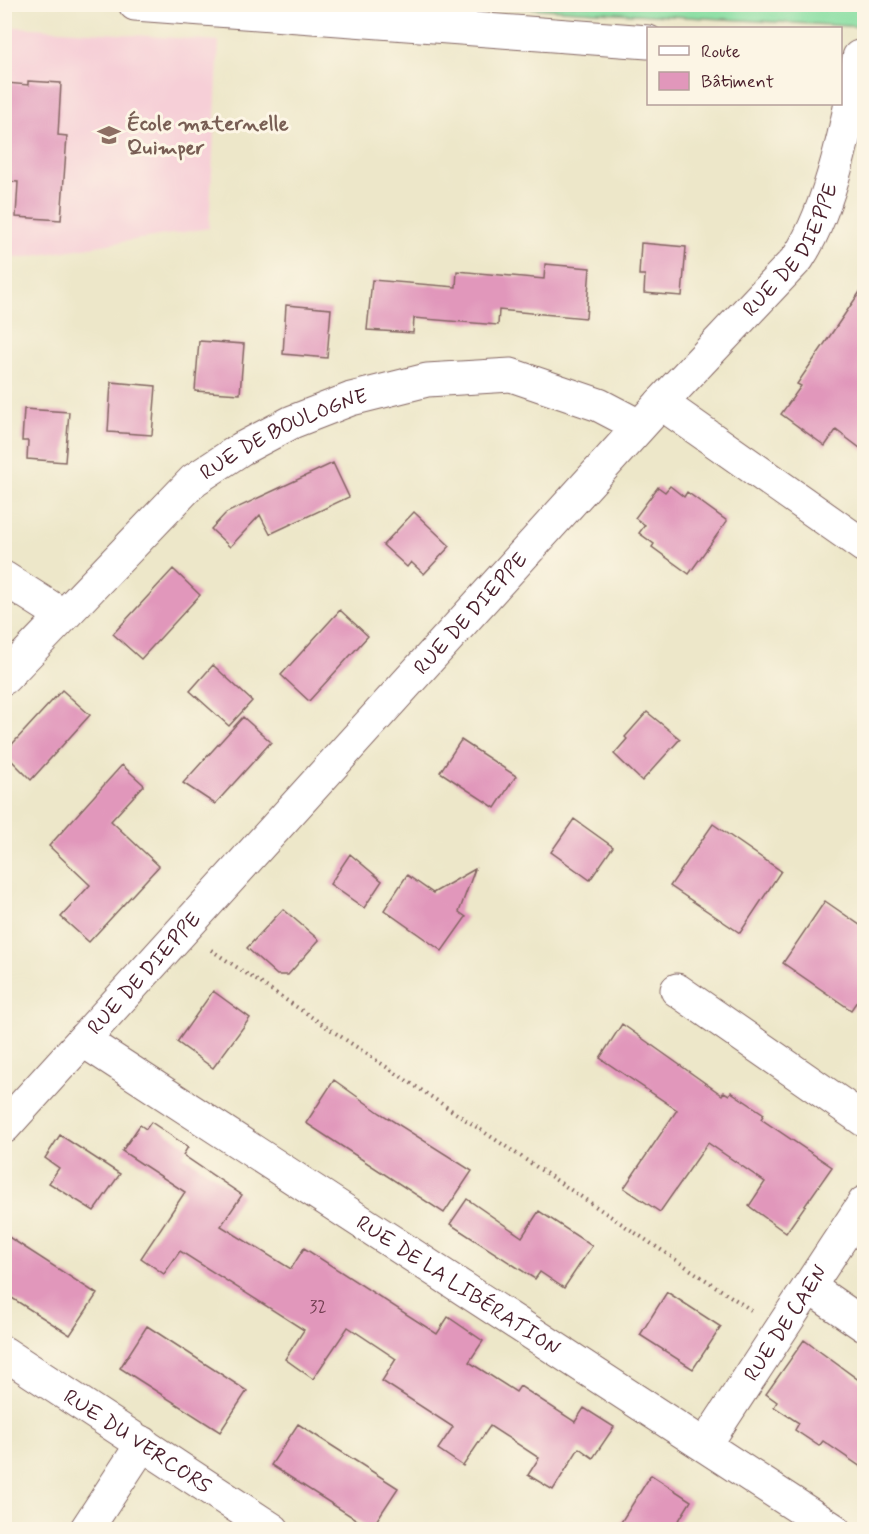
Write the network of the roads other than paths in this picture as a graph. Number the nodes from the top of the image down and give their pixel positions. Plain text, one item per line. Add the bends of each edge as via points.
1 (135, 4) edge
2 (647, 42) edge
3 (854, 57) edge
4 (650, 414) junction
5 (861, 535) edge
6 (4, 578) edge
7 (62, 615) junction
8 (4, 678) edge
9 (677, 990) dead end
10 (84, 1041) junction
11 (864, 1120) edge
12 (4, 1127) edge
13 (864, 1203) edge
14 (809, 1287) junction
15 (864, 1325) edge
16 (4, 1353) edge
17 (143, 1443) junction
18 (705, 1445) junction
19 (86, 1530) edge
20 (273, 1530) edge
21 (834, 1530) edge

1 - 2 street
3 - 4 street, RUE DE DIEPPE via 826,200 811,239 798,258
4 - 5 street, RUE DE BOULOGNE
4 - 7 street, RUE DE BOULOGNE via 599,405 511,375 427,380 351,399 292,422 194,480
4 - 10 street, RUE DE DIEPPE
6 - 7 street
7 - 8 street, RUE DE BOULOGNE
9 - 11 street
10 - 12 street, RUE DE DIEPPE
10 - 18 street, RUE DE LA LIBÉRATION
13 - 14 street, RUE DE CAEN
14 - 15 street
14 - 18 street, RUE DE CAEN
16 - 17 street, RUE DU VERCORS
17 - 19 street
17 - 20 street, RUE DU VERCORS
18 - 21 street, RUE DE LA LIBÉRATION

